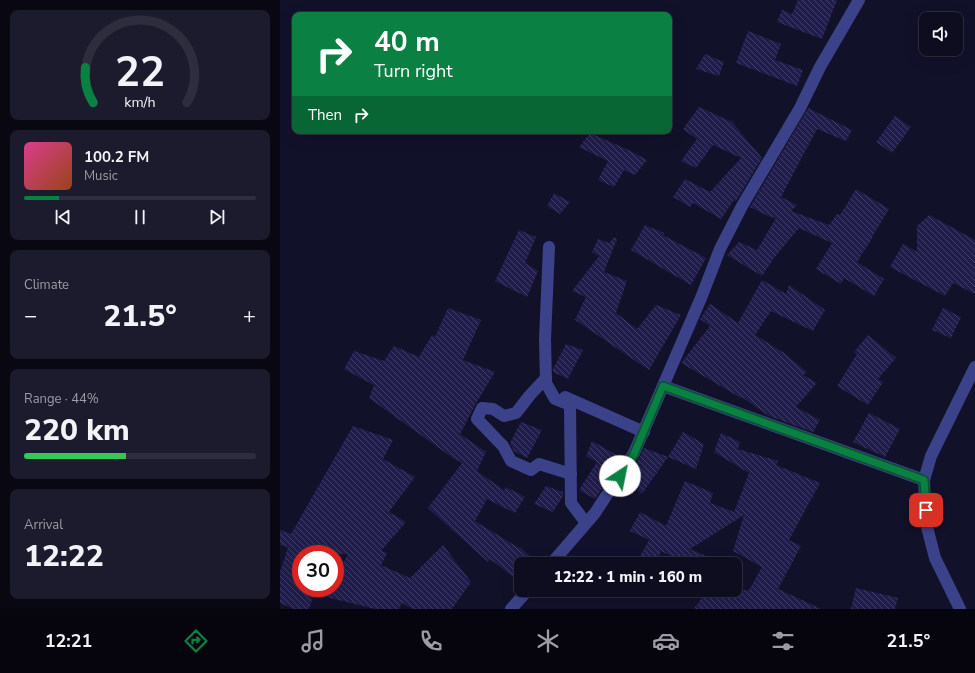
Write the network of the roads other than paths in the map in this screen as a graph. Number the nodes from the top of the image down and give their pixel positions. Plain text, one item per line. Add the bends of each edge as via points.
1 (859, 0) edge
2 (549, 247) dead end
3 (975, 367) edge
4 (546, 378) junction
5 (663, 386) junction
6 (551, 391) junction
7 (644, 432) junction
8 (571, 474) junction
9 (924, 480) junction
10 (586, 523) junction
11 (557, 557) edge
12 (522, 597) edge
13 (511, 609) edge
14 (960, 609) edge

1 - 5 street via 720,248
2 - 4 street
3 - 9 street via 931,456
4 - 6 street
4 - 8 street via 516,413 504,416 493,409 482,408 477,419 504,446 511,461 531,470 539,464
5 - 7 street
5 - 9 street
6 - 7 street
6 - 8 street via 555,399 570,405
7 - 10 street via 634,454
8 - 10 street via 571,504
9 - 14 street via 926,523 935,558
10 - 11 street
12 - 13 street

